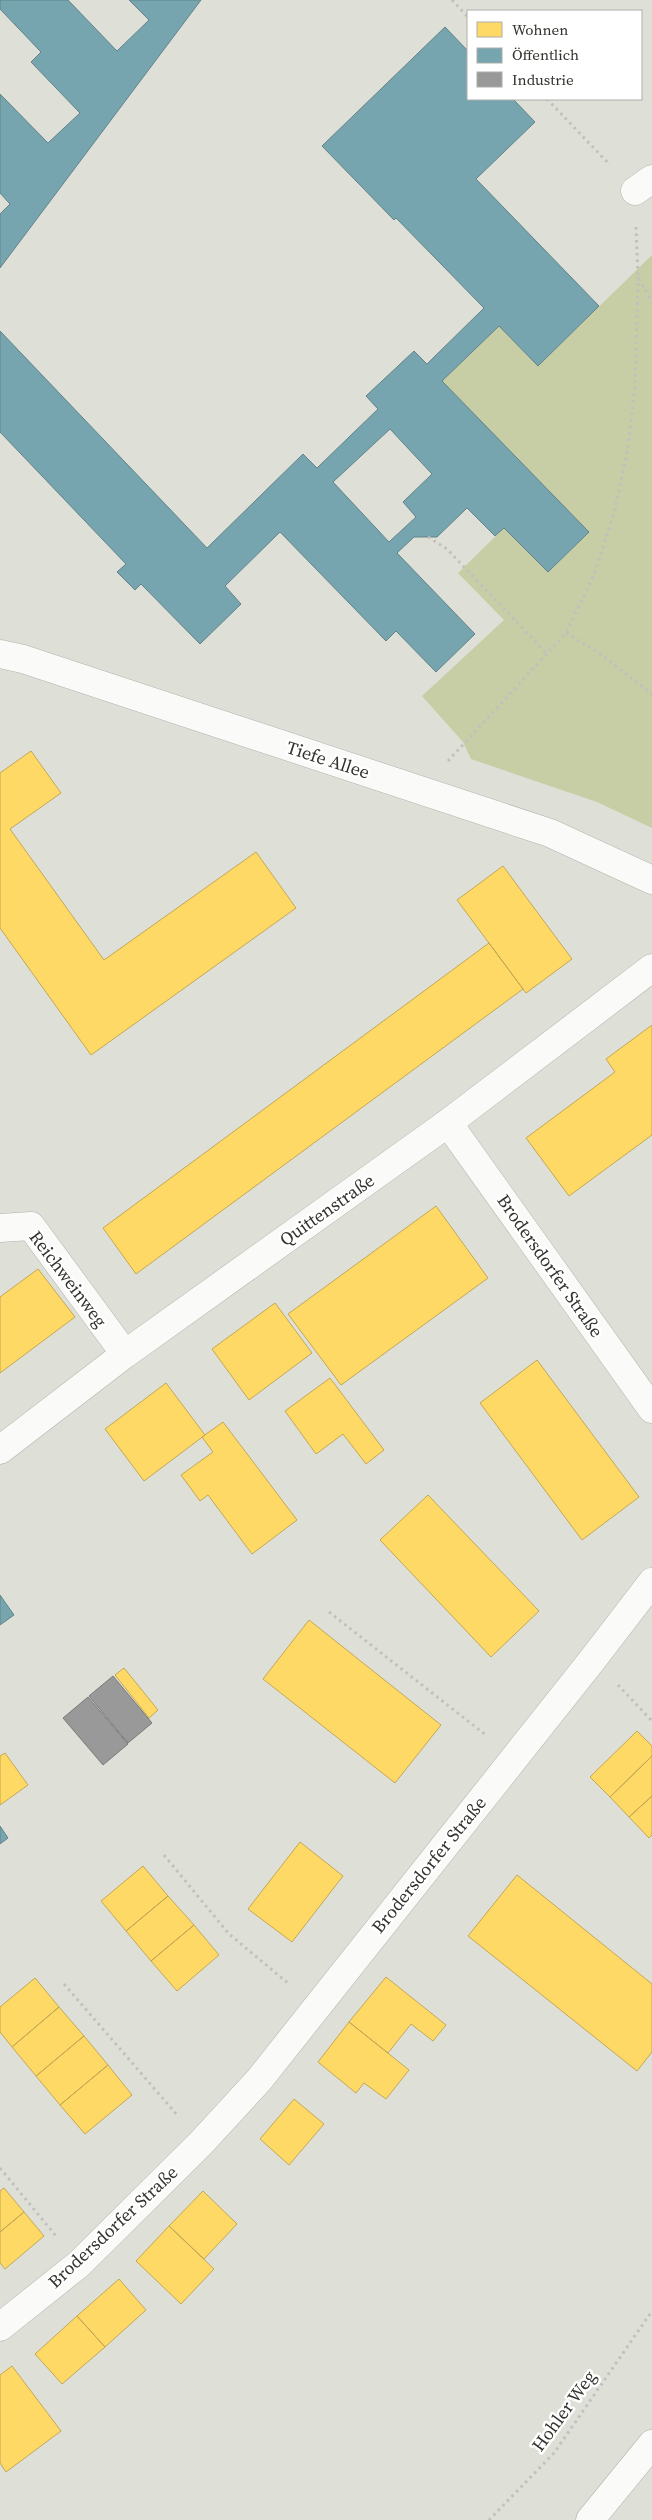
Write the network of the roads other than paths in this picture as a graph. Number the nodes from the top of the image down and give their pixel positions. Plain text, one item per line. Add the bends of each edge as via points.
1 (0, 654) edge
2 (652, 880) edge
3 (652, 968) edge
4 (448, 1124) junction
5 (0, 1228) edge
6 (125, 1354) junction
7 (652, 1409) edge
8 (0, 1450) edge
9 (652, 1582) edge
10 (0, 2327) edge
11 (652, 2444) edge
12 (590, 2520) edge

1 - 2 street, Tiefe Allee via 550,834
3 - 4 street, Quittenstraße
4 - 6 street, Quittenstraße
4 - 7 street, Brodersdorfer Straße
5 - 6 street, Reichweinweg via 31,1226
6 - 8 street, Quittenstraße
9 - 10 street, Brodersdorfer Straße via 259,2080 202,2144 79,2264
11 - 12 street

